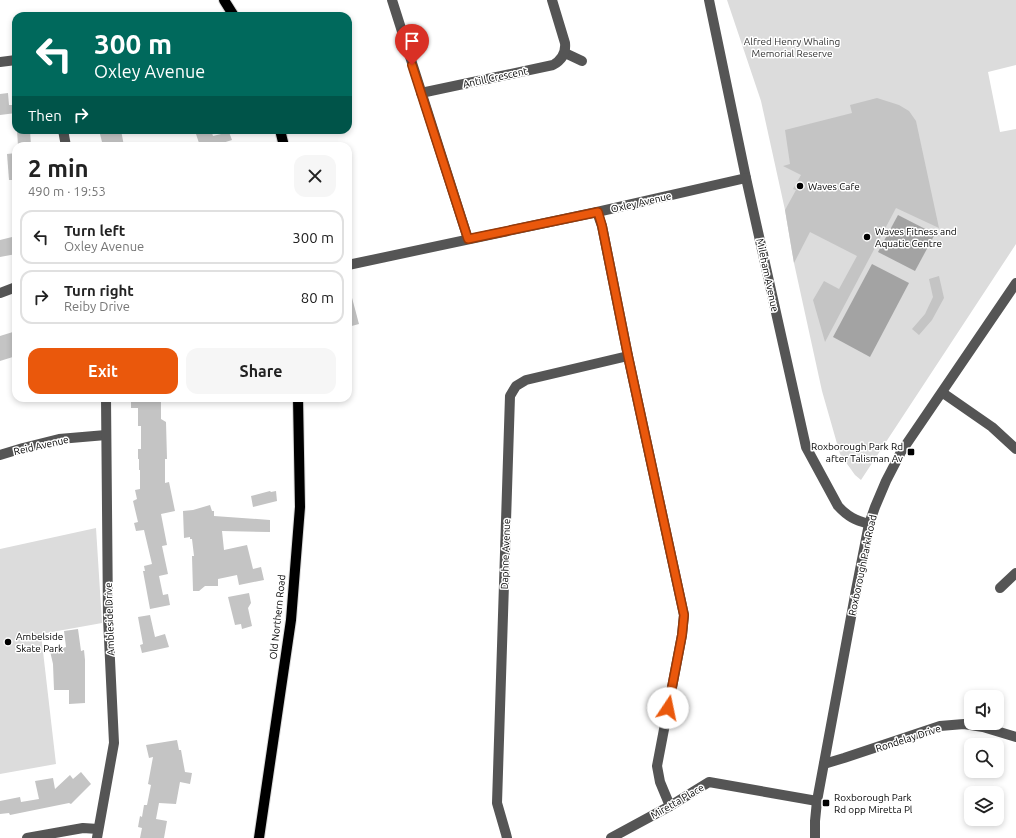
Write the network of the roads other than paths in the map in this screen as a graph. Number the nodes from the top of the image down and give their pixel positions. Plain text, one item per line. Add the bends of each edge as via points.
1 (224, 0) edge
2 (392, 0) edge
3 (552, 0) edge
4 (709, 0) edge
5 (232, 12) edge
6 (564, 53) junction
7 (12, 60) edge
8 (582, 61) dead end
9 (0, 62) edge
10 (421, 93) junction
11 (746, 178) junction
12 (598, 212) junction
13 (468, 239) junction
14 (352, 264) edge
15 (1016, 283) edge
16 (12, 289) edge
17 (0, 293) edge
18 (628, 356) junction
19 (942, 393) junction
20 (106, 402) edge
21 (298, 402) edge
22 (106, 435) junction
23 (1016, 449) edge
24 (0, 455) edge
25 (869, 524) junction
26 (1016, 573) edge
27 (1000, 588) dead end
28 (1016, 737) edge
29 (824, 764) junction
30 (817, 801) junction
31 (670, 806) junction
32 (97, 834) edge
33 (27, 838) edge
34 (259, 838) edge
35 (507, 838) edge
36 (611, 838) edge
37 (815, 838) edge

1 - 5 main road
2 - 10 street
3 - 6 street via 565,43
4 - 11 street, Mileham Avenue
6 - 8 street
6 - 10 street, Antill Crescent via 553,65
7 - 9 street
10 - 13 street
11 - 12 street, Oxley Avenue
11 - 25 street, Mileham Avenue via 806,447 838,506 854,519
12 - 13 street, Oxley Avenue
12 - 18 street
13 - 14 street, Oxley Avenue
15 - 19 street, Roxborough Park Road
16 - 17 street
18 - 31 street via 684,615 657,766 660,782
18 - 35 street, Daphne Avenue via 526,380 516,386 510,396 497,803
19 - 23 street via 992,427
19 - 25 street, Roxborough Park Road via 893,466
20 - 22 street, Ambleside Drive
21 - 34 main road, Old Northern Road via 300,507 291,620
22 - 24 street, Reid Avenue via 59,439
22 - 32 street, Ambleside Drive via 108,618 114,743
25 - 29 street, Roxborough Park Road
26 - 27 street
28 - 29 street, Rondelay Drive via 964,724 940,726
29 - 30 street, Roxborough Park Road
30 - 31 street, Miretta Place via 710,782
30 - 37 street, Roxborough Park Road
31 - 36 street, Miretta Place
32 - 33 street via 83,828

